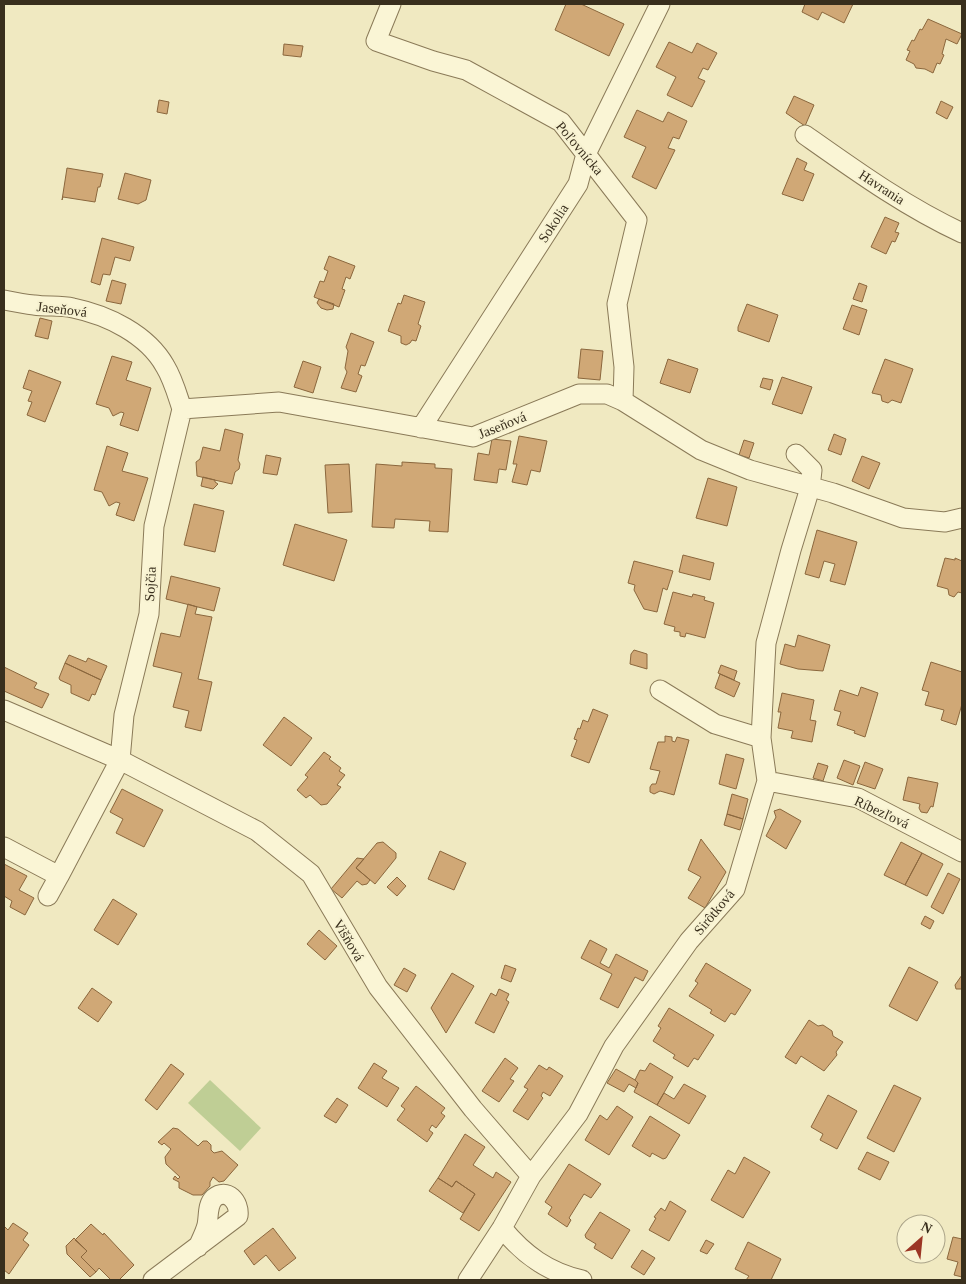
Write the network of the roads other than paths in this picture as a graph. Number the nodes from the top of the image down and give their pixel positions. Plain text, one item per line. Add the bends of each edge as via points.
1 (391, 4) edge
2 (660, 4) edge
3 (805, 135) dead end
4 (586, 154) junction
5 (962, 233) edge
6 (4, 300) edge
7 (623, 401) junction
8 (182, 408) junction
9 (421, 428) junction
10 (796, 454) dead end
11 (810, 488) junction
12 (962, 518) edge
13 (660, 690) dead end
14 (4, 710) edge
15 (761, 738) junction
16 (120, 760) junction
17 (767, 781) junction
18 (4, 847) edge
19 (962, 852) edge
20 (59, 876) junction
21 (48, 896) dead end
22 (531, 1176) junction
23 (502, 1228) junction
24 (198, 1247) dead end
25 (153, 1280) edge
26 (468, 1280) edge
27 (582, 1280) edge

1 - 4 street, Poľovnícka via 376,41 466,70 561,122
2 - 4 street, Sokolia
3 - 5 street, Havrania via 885,191
4 - 7 street, Poľovnícka via 638,220 617,304 624,367
4 - 9 street, Sokolia via 578,184
6 - 8 street, Jaseňová via 72,308 94,313 124,327 144,340 157,354
7 - 9 street, Jaseňová via 607,394 578,394 473,437
7 - 11 street, Jaseňová via 701,450 750,470
8 - 9 street, Jaseňová via 279,402
8 - 16 street, Sojčia via 154,526 149,614 124,715
10 - 11 street via 812,470
11 - 12 street, Jaseňová via 903,518 946,522
11 - 15 street, Sirôtková via 766,643
13 - 15 street via 715,724
14 - 16 street, Višňová
15 - 17 street, Sirôtková
16 - 20 street
16 - 22 street, Višňová via 258,831 311,874 378,987 473,1109
17 - 19 street, Ríbezľová via 858,798
17 - 22 street, Sirôtková via 735,889 689,941 614,1046 578,1114
18 - 20 street
20 - 21 street
22 - 23 street, Sirôtková
23 - 26 street, Sirôtková
23 - 27 street via 533,1259
24 - 25 street

